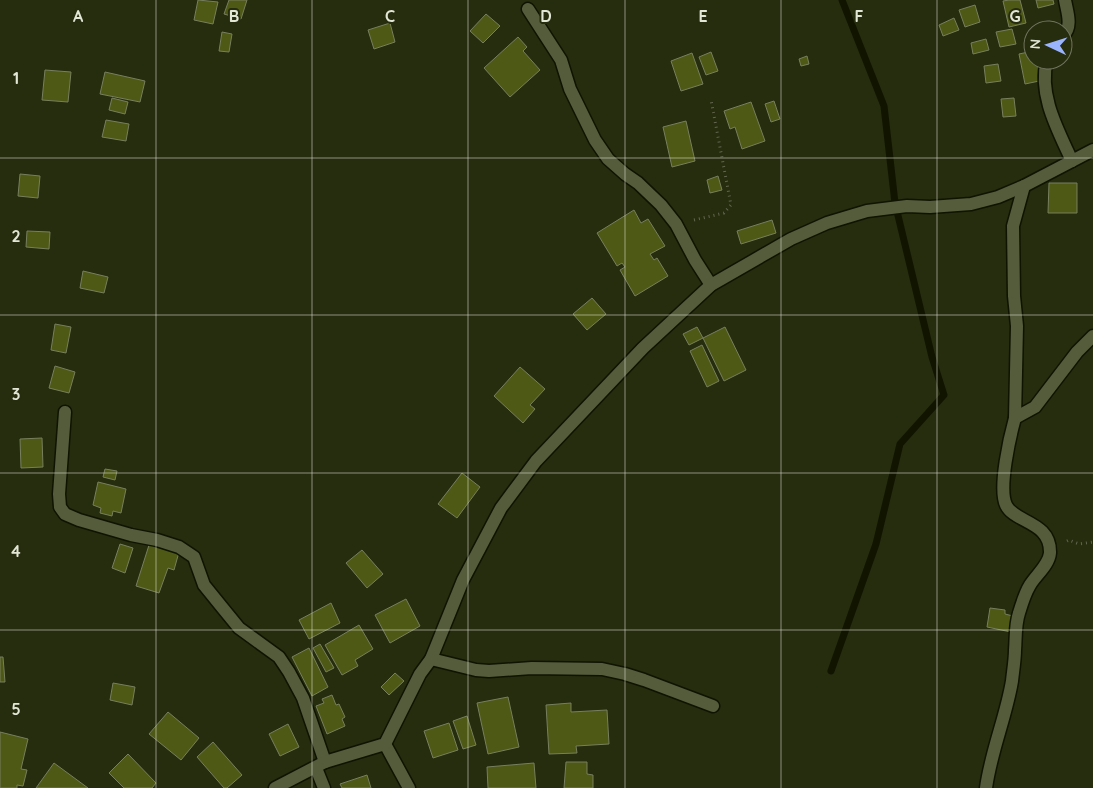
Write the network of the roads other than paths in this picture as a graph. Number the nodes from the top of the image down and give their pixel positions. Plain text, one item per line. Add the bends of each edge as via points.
1 (1065, 0) edge
2 (528, 9) dead end
3 (1068, 20) edge
4 (1045, 70) edge
5 (1093, 150) edge
6 (1072, 161) junction
7 (1024, 186) junction
8 (711, 285) junction
9 (1093, 336) edge
10 (65, 412) dead end
11 (1015, 418) junction
12 (430, 659) junction
13 (713, 706) dead end
14 (385, 744) junction
15 (321, 765) junction
16 (275, 788) edge
17 (324, 788) edge
18 (409, 788) edge
19 (986, 788) edge

1 - 3 street
2 - 8 street via 561,60 570,90 595,140 608,159 655,199 676,224
4 - 6 street via 1049,108
5 - 6 street
6 - 7 street
7 - 8 street via 971,204 891,208 867,211 835,221 791,239
7 - 11 street via 1013,226 1017,326
8 - 12 street via 643,348 536,461 501,508 471,564
9 - 11 street via 1035,407
10 - 15 street via 58,494 65,514 179,547 194,557 204,585 239,628 279,657 289,672 303,698
11 - 19 street via 1003,482 1006,504 1014,514 1036,526 1046,538 1050,553 1031,584 1016,620 1012,682 990,760
12 - 13 street via 490,671 602,669 644,680
12 - 14 street
14 - 15 street
14 - 18 street
15 - 16 street
15 - 17 street

